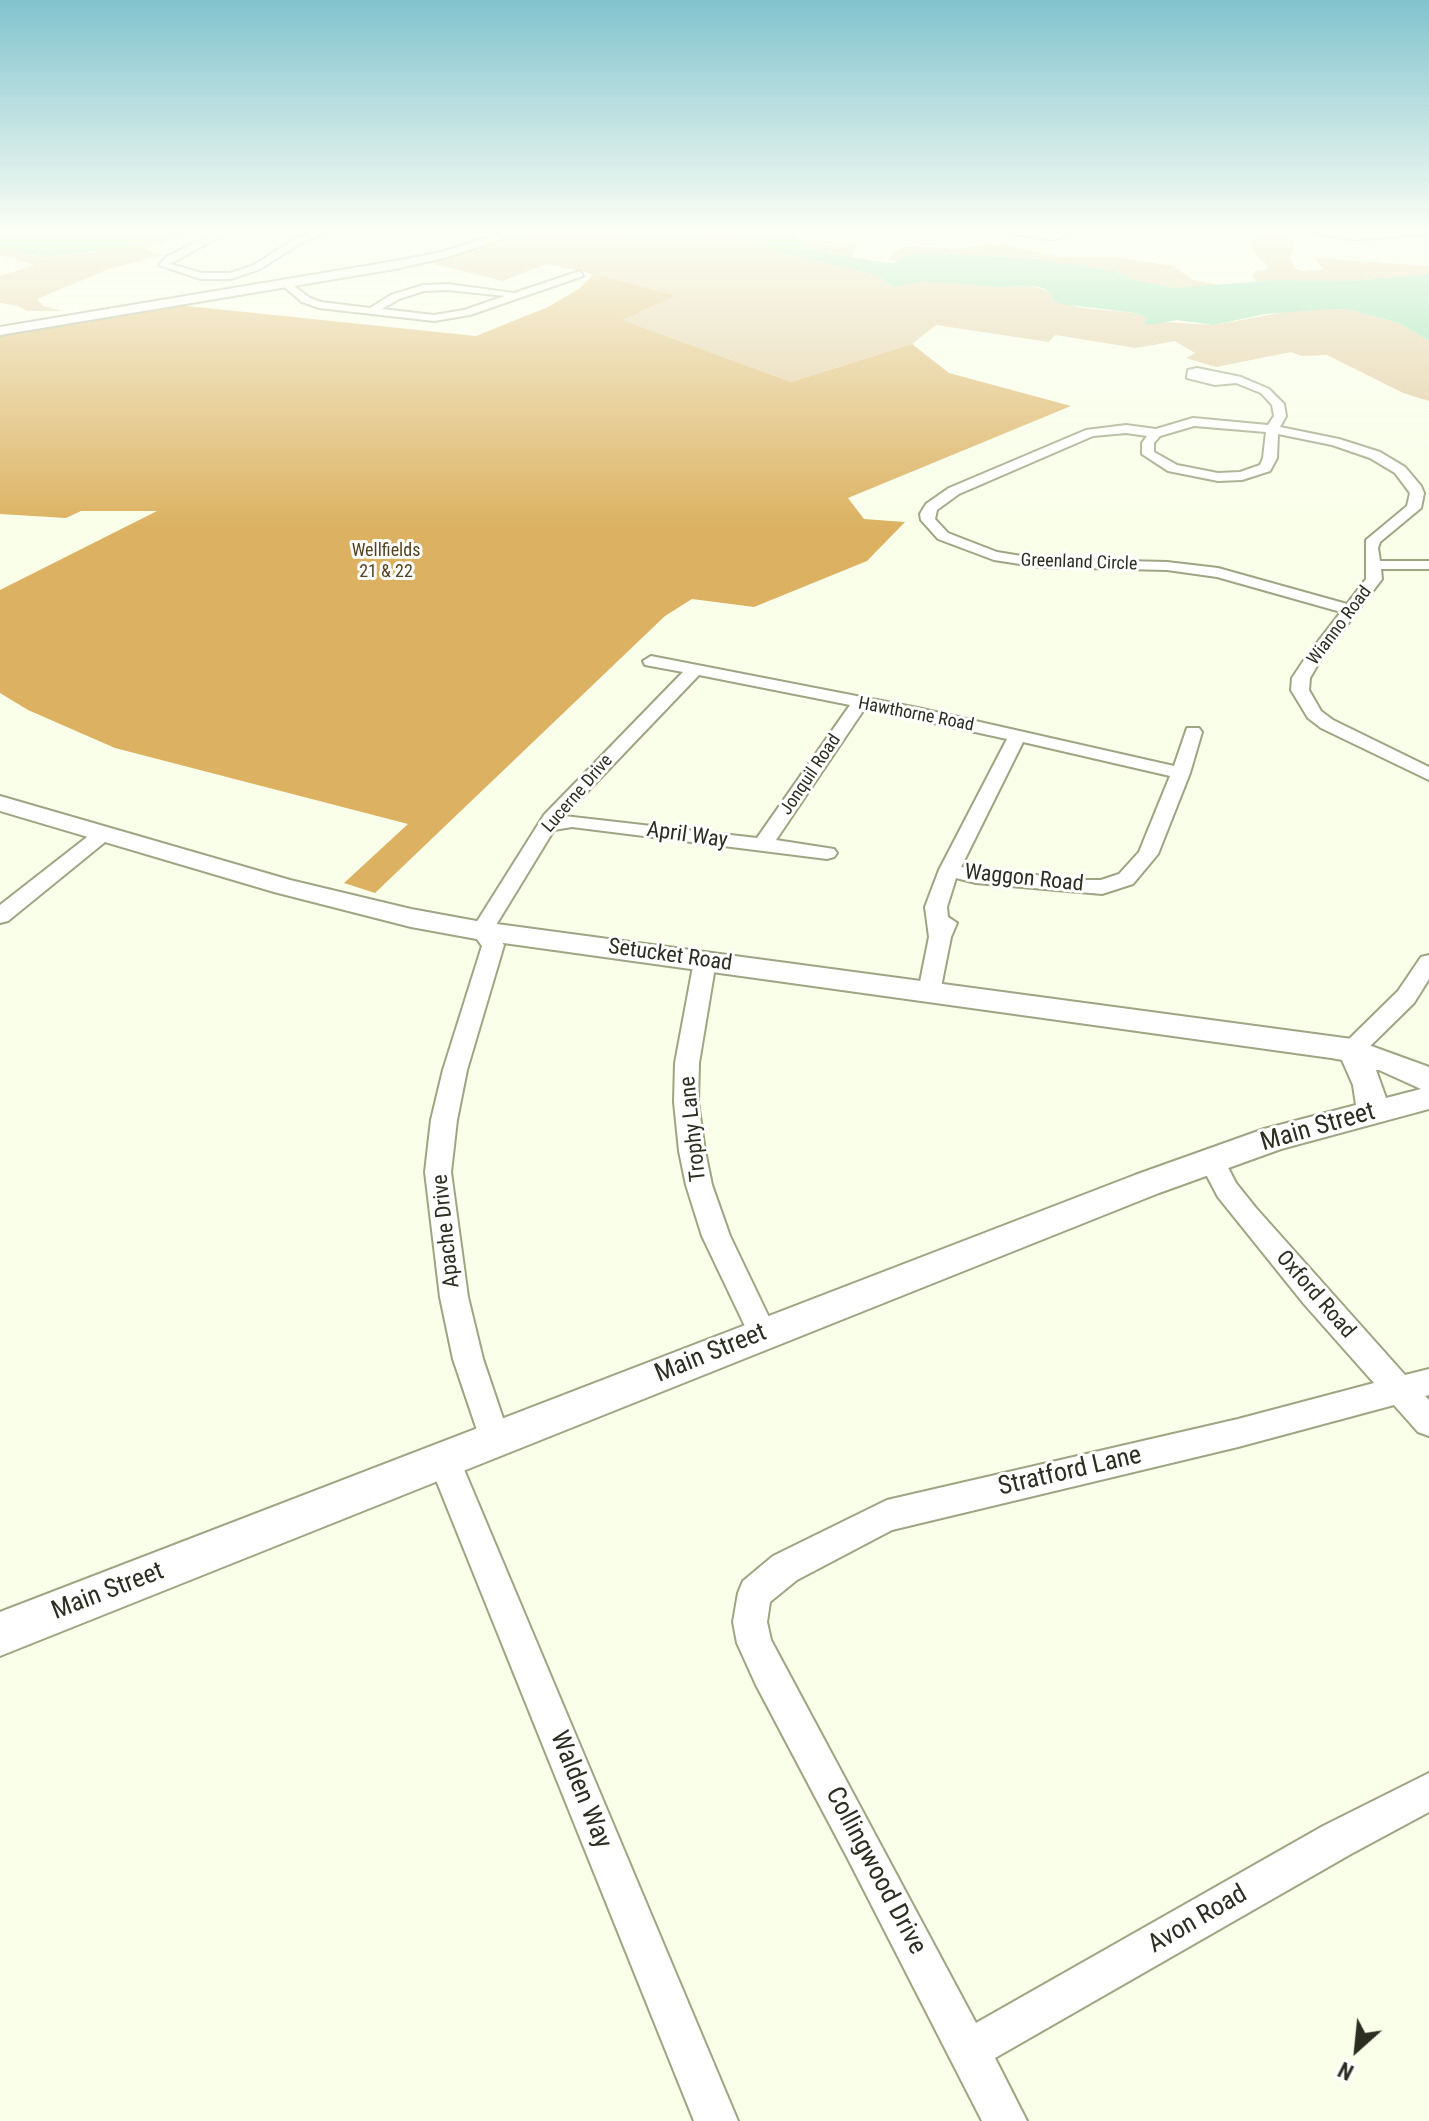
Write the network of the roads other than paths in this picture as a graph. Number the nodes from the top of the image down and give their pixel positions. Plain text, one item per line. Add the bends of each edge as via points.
1 (1237, 379) dead end
2 (1272, 429) junction
3 (1156, 433) junction
4 (1410, 479) junction
5 (1429, 479) edge
6 (1375, 565) junction
7 (1429, 565) edge
8 (1349, 609) junction
9 (651, 661) dead end
10 (694, 671) junction
11 (859, 704) junction
12 (1193, 732) dead end
13 (1017, 736) junction
14 (1181, 773) junction
15 (1429, 774) edge
16 (0, 803) edge
17 (548, 825) junction
18 (103, 834) junction
19 (762, 846) junction
20 (827, 853) dead end
21 (949, 870) junction
22 (0, 916) edge
23 (482, 931) junction
24 (705, 961) junction
25 (1429, 962) edge
26 (929, 992) junction
27 (1352, 1050) junction
28 (1429, 1080) edge
29 (1429, 1098) edge
30 (1373, 1112) junction
31 (1212, 1161) junction
32 (763, 1334) junction
33 (1415, 1386) edge
34 (1429, 1422) edge
35 (495, 1439) junction
36 (444, 1460) junction
37 (750, 1620) joint
38 (0, 1634) edge
39 (1429, 1792) edge
40 (969, 2050) junction
41 (716, 2121) edge
42 (1005, 2121) edge

1 - 2 street via 1265,391 1278,404 1280,416
2 - 3 street via 1193,422
2 - 3 street via 1265,468 1229,477 1186,472 1154,460 1147,449
2 - 4 street via 1354,447 1389,462
3 - 8 street, Greenland Circle via 1090,433 954,491 931,507 928,520 943,536 994,556 1218,573
4 - 5 street
4 - 6 street, Wianno Road via 1417,493 1414,508 1373,540
6 - 7 street
6 - 8 street, Wianno Road via 1374,579
8 - 15 street, Wianno Road via 1301,678 1303,700 1327,724
9 - 10 street, Hawthorne Road
10 - 11 street, Hawthorne Road
10 - 17 street, Lucerne Drive
11 - 13 street, Hawthorne Road
11 - 19 street, Jonquil Road
12 - 14 street, Waggon Road
13 - 14 street, Hawthorne Road
13 - 21 street
14 - 21 street, Waggon Road via 1148,854 1115,884 1051,884
16 - 18 main road, Setucket Road
17 - 19 street, April Way via 572,821
17 - 23 street, Lucerne Drive
18 - 22 street
18 - 23 main road, Setucket Road via 326,897
19 - 20 street, April Way
21 - 26 street via 952,908
23 - 24 main road, Setucket Road
23 - 35 street, Apache Drive via 493,945 455,1070 438,1172 454,1297
24 - 26 main road, Setucket Road
24 - 32 street, Trophy Lane via 687,1063 692,1151 716,1236
25 - 27 street via 1406,997
26 - 27 main road, Setucket Road
27 - 28 main road, Setucket Road
27 - 30 main road
29 - 30 main road, Main Street
30 - 31 main road, Main Street
31 - 32 main road, Main Street
31 - 33 street, Oxford Road via 1227,1190 1314,1296
32 - 35 main road, Main Street
33 - 34 street, Oxford Road
33 - 37 street, Stratford Lane via 887,1516 766,1581 755,1593
35 - 36 main road, Main Street
36 - 38 main road, Main Street
36 - 41 street, Walden Way
37 - 40 street, Collingwood Drive via 768,1673
39 - 40 street, Avon Road
40 - 42 street, Collingwood Drive

